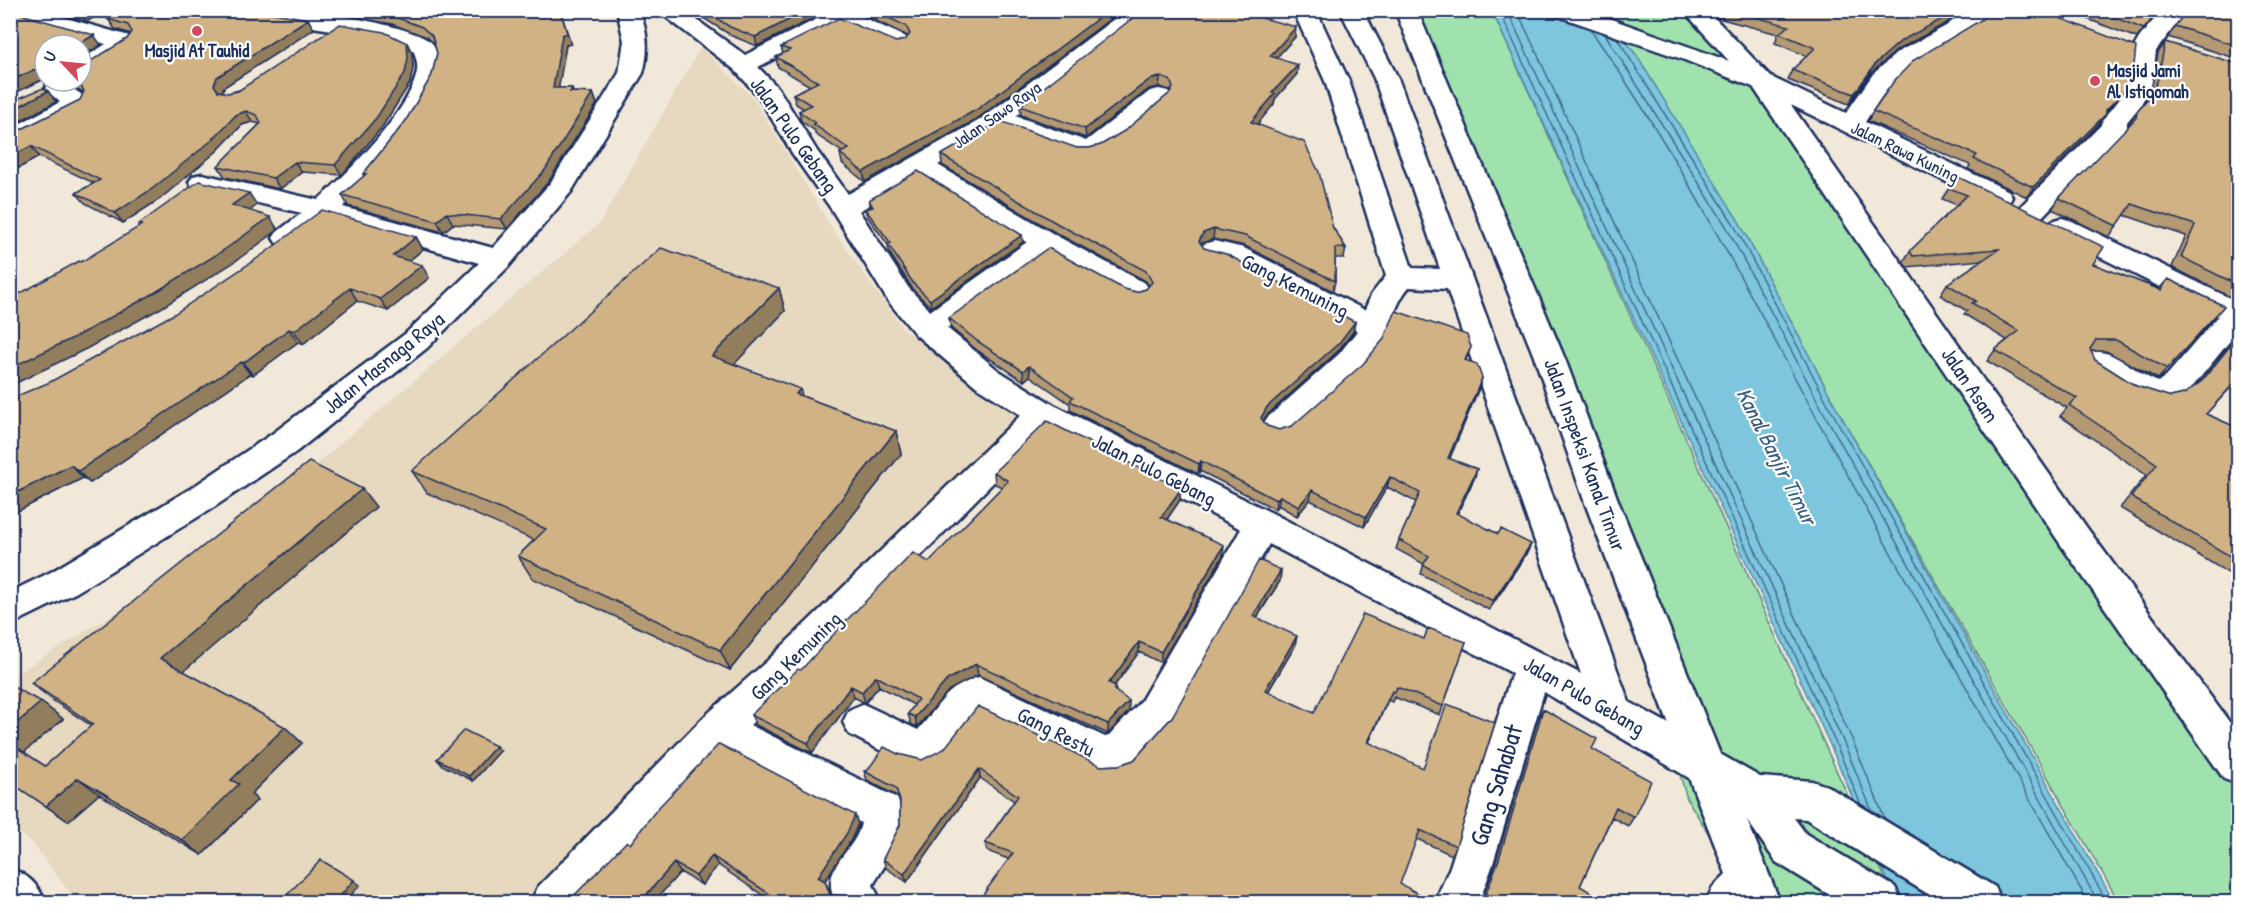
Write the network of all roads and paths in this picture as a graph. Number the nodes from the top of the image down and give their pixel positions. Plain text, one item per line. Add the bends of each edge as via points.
1 (33, 10) edge
2 (251, 10) edge
3 (668, 10) edge
4 (1141, 10) edge
5 (1304, 10) edge
6 (1351, 10) edge
7 (1406, 10) edge
8 (1563, 10) edge
9 (1694, 10) edge
10 (1980, 10) edge
11 (2176, 10) edge
12 (638, 14) edge
13 (114, 19) edge
14 (340, 25) junction
15 (87, 32) junction
16 (91, 33) edge
17 (93, 34) edge
18 (898, 42) edge
19 (311, 44) edge
20 (93, 62) edge
21 (1328, 62) junction
22 (1300, 64) edge
23 (743, 65) junction
24 (1762, 82) junction
25 (63, 93) edge
26 (1159, 96) dead end
27 (998, 118) junction
28 (1850, 125) junction
29 (10, 139) edge
30 (227, 161) edge
31 (921, 166) junction
32 (844, 208) junction
33 (324, 210) junction
34 (2031, 212) junction
35 (1047, 242) junction
36 (1214, 250) edge
37 (265, 255) edge
38 (499, 259) junction
39 (1460, 280) junction
40 (1393, 286) junction
41 (1135, 290) edge
42 (2238, 313) edge
43 (1374, 327) junction
44 (927, 328) junction
45 (2098, 361) edge
46 (1043, 413) junction
47 (1278, 426) dead end
48 (1262, 524) junction
49 (10, 610) edge
50 (1533, 666) junction
51 (1614, 713) junction
52 (863, 722) dead end
53 (719, 729) junction
54 (1703, 765) junction
55 (2238, 766) edge
56 (1754, 796) junction
57 (10, 889) edge
58 (1745, 896) edge
59 (23, 903) edge
60 (553, 903) edge
61 (859, 903) edge
62 (1456, 903) edge
63 (1880, 903) edge
64 (1980, 903) edge

1 - 15 street via 40,18
2 - 14 street
3 - 23 street, Jalan Pulo Gebang
4 - 27 street, Jalan Sawo Raya
5 - 21 street
6 - 39 street via 1386,78
7 - 54 street, Jalan Inspeksi Kanal Timur via 1550,359
8 - 24 street, Jalan Rawa Kuning
9 - 24 street, Jalan Asam
10 - 28 street via 1969,24 1895,65
11 - 34 street via 2147,45 2140,84 2128,106 2114,120 2114,127
12 - 38 street, Jalan Masnaga Raya via 637,52 631,73 562,186
13 - 15 street
14 - 19 street
14 - 33 street via 392,33 414,41 425,49 429,73 404,118
15 - 16 street
17 - 20 street via 125,42
18 - 23 street via 843,17
21 - 22 street
21 - 40 street via 1337,81
23 - 32 street, Jalan Pulo Gebang via 769,93
24 - 28 street, Jalan Rawa Kuning
24 - 55 street, Jalan Asam via 2075,538
25 - 29 street via 78,103
26 - 27 street via 1094,148 1086,150
27 - 31 street, Jalan Sawo Raya
28 - 34 street, Jalan Rawa Kuning
30 - 33 street via 193,189
31 - 32 street, Jalan Sawo Raya
31 - 35 street
32 - 44 street, Jalan Pulo Gebang via 898,294
33 - 37 street
33 - 38 street
34 - 42 street, Jalan Rawa Kuning
35 - 41 street
35 - 44 street
36 - 43 street, Gang Kemuning via 1234,254
38 - 49 street, Jalan Masnaga Raya via 416,341 284,442 202,498 64,582
39 - 40 street
39 - 51 street
40 - 43 street
42 - 45 street via 2179,382 2163,395 2139,387
43 - 47 street via 1350,362
44 - 46 street, Jalan Pulo Gebang via 988,379
46 - 48 street, Jalan Pulo Gebang
46 - 53 street, Gang Kemuning
48 - 50 street, Jalan Pulo Gebang
48 - 52 street, Gang Restu via 1155,713 1119,754 1102,755 979,694 969,696 923,749
50 - 51 street, Jalan Pulo Gebang
50 - 62 street, Gang Sahabat via 1471,867
51 - 54 street, Jalan Pulo Gebang
53 - 60 street, Gang Kemuning
53 - 61 street via 882,812 882,830 851,882
54 - 56 street, Jalan Pulo Gebang
54 - 58 street, Jalan Inspeksi Kanal Timur
56 - 63 street, Jalan Pulo Gebang via 1791,848
56 - 64 street, Jalan Pulo Gebang via 1812,800
57 - 59 street

